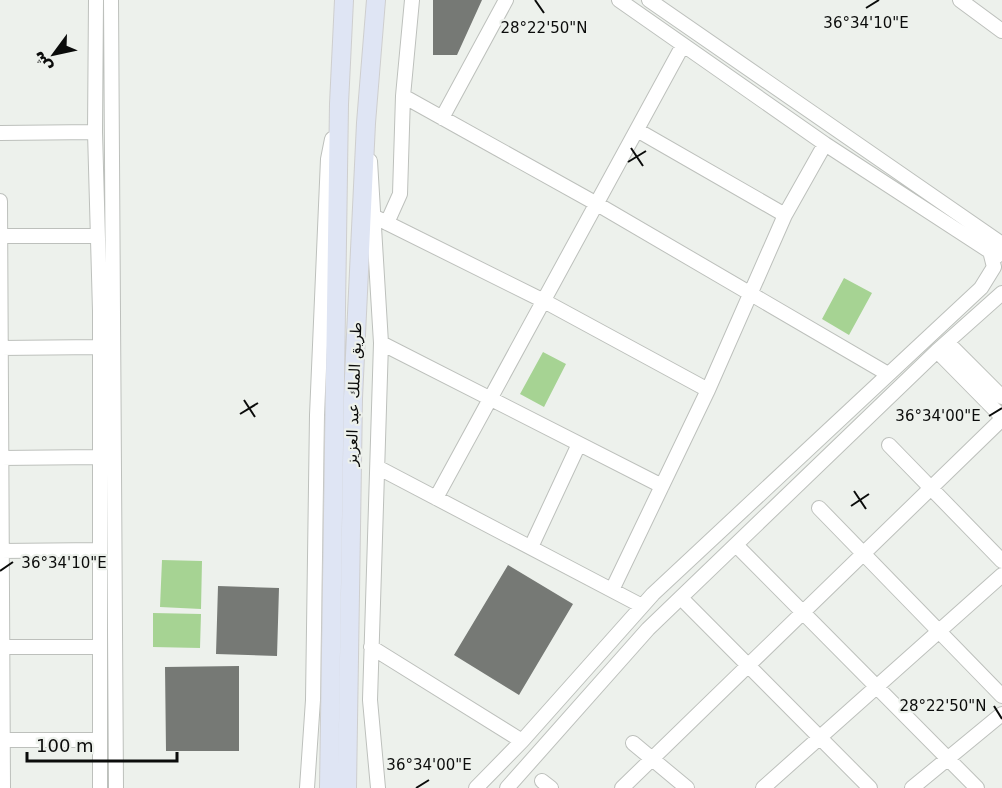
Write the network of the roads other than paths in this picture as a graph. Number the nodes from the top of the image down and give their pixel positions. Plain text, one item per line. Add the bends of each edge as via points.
1 (96, 0) edge
2 (111, 0) edge
3 (344, 0) edge
4 (376, 0) edge
5 (412, 0) edge
6 (506, 0) edge
7 (619, 0) edge
8 (649, 0) edge
9 (960, 0) edge
10 (976, 5) edge
11 (1002, 31) edge
12 (683, 45) junction
13 (403, 96) junction
14 (339, 104) junction
15 (442, 118) junction
16 (366, 123) junction
17 (637, 130) junction
18 (95, 132) junction
19 (0, 133) edge
20 (825, 144) junction
21 (0, 201) edge
22 (597, 204) junction
23 (786, 215) junction
24 (373, 216) junction
25 (387, 223) junction
26 (0, 236) edge
27 (98, 236) junction
28 (996, 247) edge
29 (1002, 260) edge
30 (749, 293) junction
31 (1002, 293) edge
32 (544, 301) junction
33 (381, 343) junction
34 (100, 347) junction
35 (942, 347) junction
36 (0, 348) edge
37 (888, 374) junction
38 (708, 390) junction
39 (1002, 397) edge
40 (490, 399) junction
41 (1002, 418) edge
42 (579, 444) junction
43 (889, 445) dead end
44 (100, 457) junction
45 (1, 458) edge
46 (379, 468) junction
47 (662, 486) junction
48 (931, 488) junction
49 (436, 498) junction
50 (819, 508) dead end
51 (736, 545) junction
52 (531, 547) junction
53 (100, 550) junction
54 (1, 551) edge
55 (863, 554) junction
56 (1002, 561) edge
57 (1002, 575) edge
58 (612, 590) junction
59 (681, 598) junction
60 (642, 606) junction
61 (803, 612) junction
62 (939, 631) junction
63 (1, 647) edge
64 (100, 647) junction
65 (371, 647) junction
66 (748, 665) junction
67 (877, 687) junction
68 (1002, 696) edge
69 (1002, 714) edge
70 (820, 738) junction
71 (1, 740) edge
72 (100, 740) junction
73 (522, 741) junction
74 (633, 743) dead end
75 (652, 759) junction
76 (948, 759) junction
77 (308, 772) junction
78 (3, 788) edge
79 (100, 788) edge
80 (116, 788) edge
81 (298, 788) edge
82 (307, 788) edge
83 (329, 788) edge
84 (346, 788) edge
85 (378, 788) edge
86 (476, 788) edge
87 (507, 788) edge
88 (622, 788) edge
89 (687, 788) edge
90 (763, 788) edge
91 (870, 788) edge
92 (912, 788) edge
93 (977, 788) edge

1 - 18 street
2 - 80 street
3 - 14 main road
4 - 16 main road, طريق الملك عبد العزيز
5 - 13 street
6 - 15 street
7 - 12 street
8 - 28 street
9 - 10 street
10 - 11 street
12 - 17 street
12 - 20 street
13 - 15 street
13 - 25 street via 400,194
14 - 77 street via 328,159
14 - 83 main road
15 - 22 street
16 - 24 street
16 - 84 main road, طريق الملك عبد العزيز via 353,398
17 - 22 street
17 - 23 street
18 - 19 street
18 - 27 street
20 - 23 street
20 - 28 street
21 - 26 street
22 - 30 street
22 - 32 street
23 - 30 street
24 - 25 street
24 - 33 street
25 - 32 street
26 - 27 street
26 - 36 street
27 - 34 street
28 - 29 street
28 - 37 street via 994,267 981,288
30 - 37 street
30 - 38 street
31 - 35 street
32 - 38 street
32 - 40 street
33 - 40 street
33 - 46 street
34 - 36 street
34 - 44 street
35 - 39 street
35 - 41 street
35 - 51 street
36 - 45 street
37 - 60 street
38 - 47 street
40 - 42 street
40 - 49 street
41 - 48 street
42 - 47 street
42 - 52 street
43 - 48 street
44 - 45 street
44 - 53 street
45 - 54 street
46 - 49 street
46 - 65 street
47 - 58 street
48 - 55 street
48 - 56 street
49 - 52 street
50 - 55 street
51 - 59 street
51 - 61 street
52 - 58 street
53 - 54 street
53 - 64 street
54 - 63 street
55 - 61 street
55 - 62 street
57 - 62 street
58 - 60 street
59 - 66 street
59 - 87 street via 648,629
60 - 73 street
61 - 66 street
61 - 67 street
62 - 67 street
62 - 68 street
63 - 64 street
63 - 71 street
64 - 72 street
65 - 73 street
65 - 85 street via 370,700
66 - 70 street
66 - 75 street
67 - 70 street
67 - 76 street
69 - 76 street
70 - 90 street
70 - 91 street
71 - 72 street
71 - 78 street
72 - 79 street
73 - 86 street
74 - 75 street
75 - 88 street
75 - 89 street
76 - 92 street
76 - 93 street
77 - 81 street
77 - 82 street

